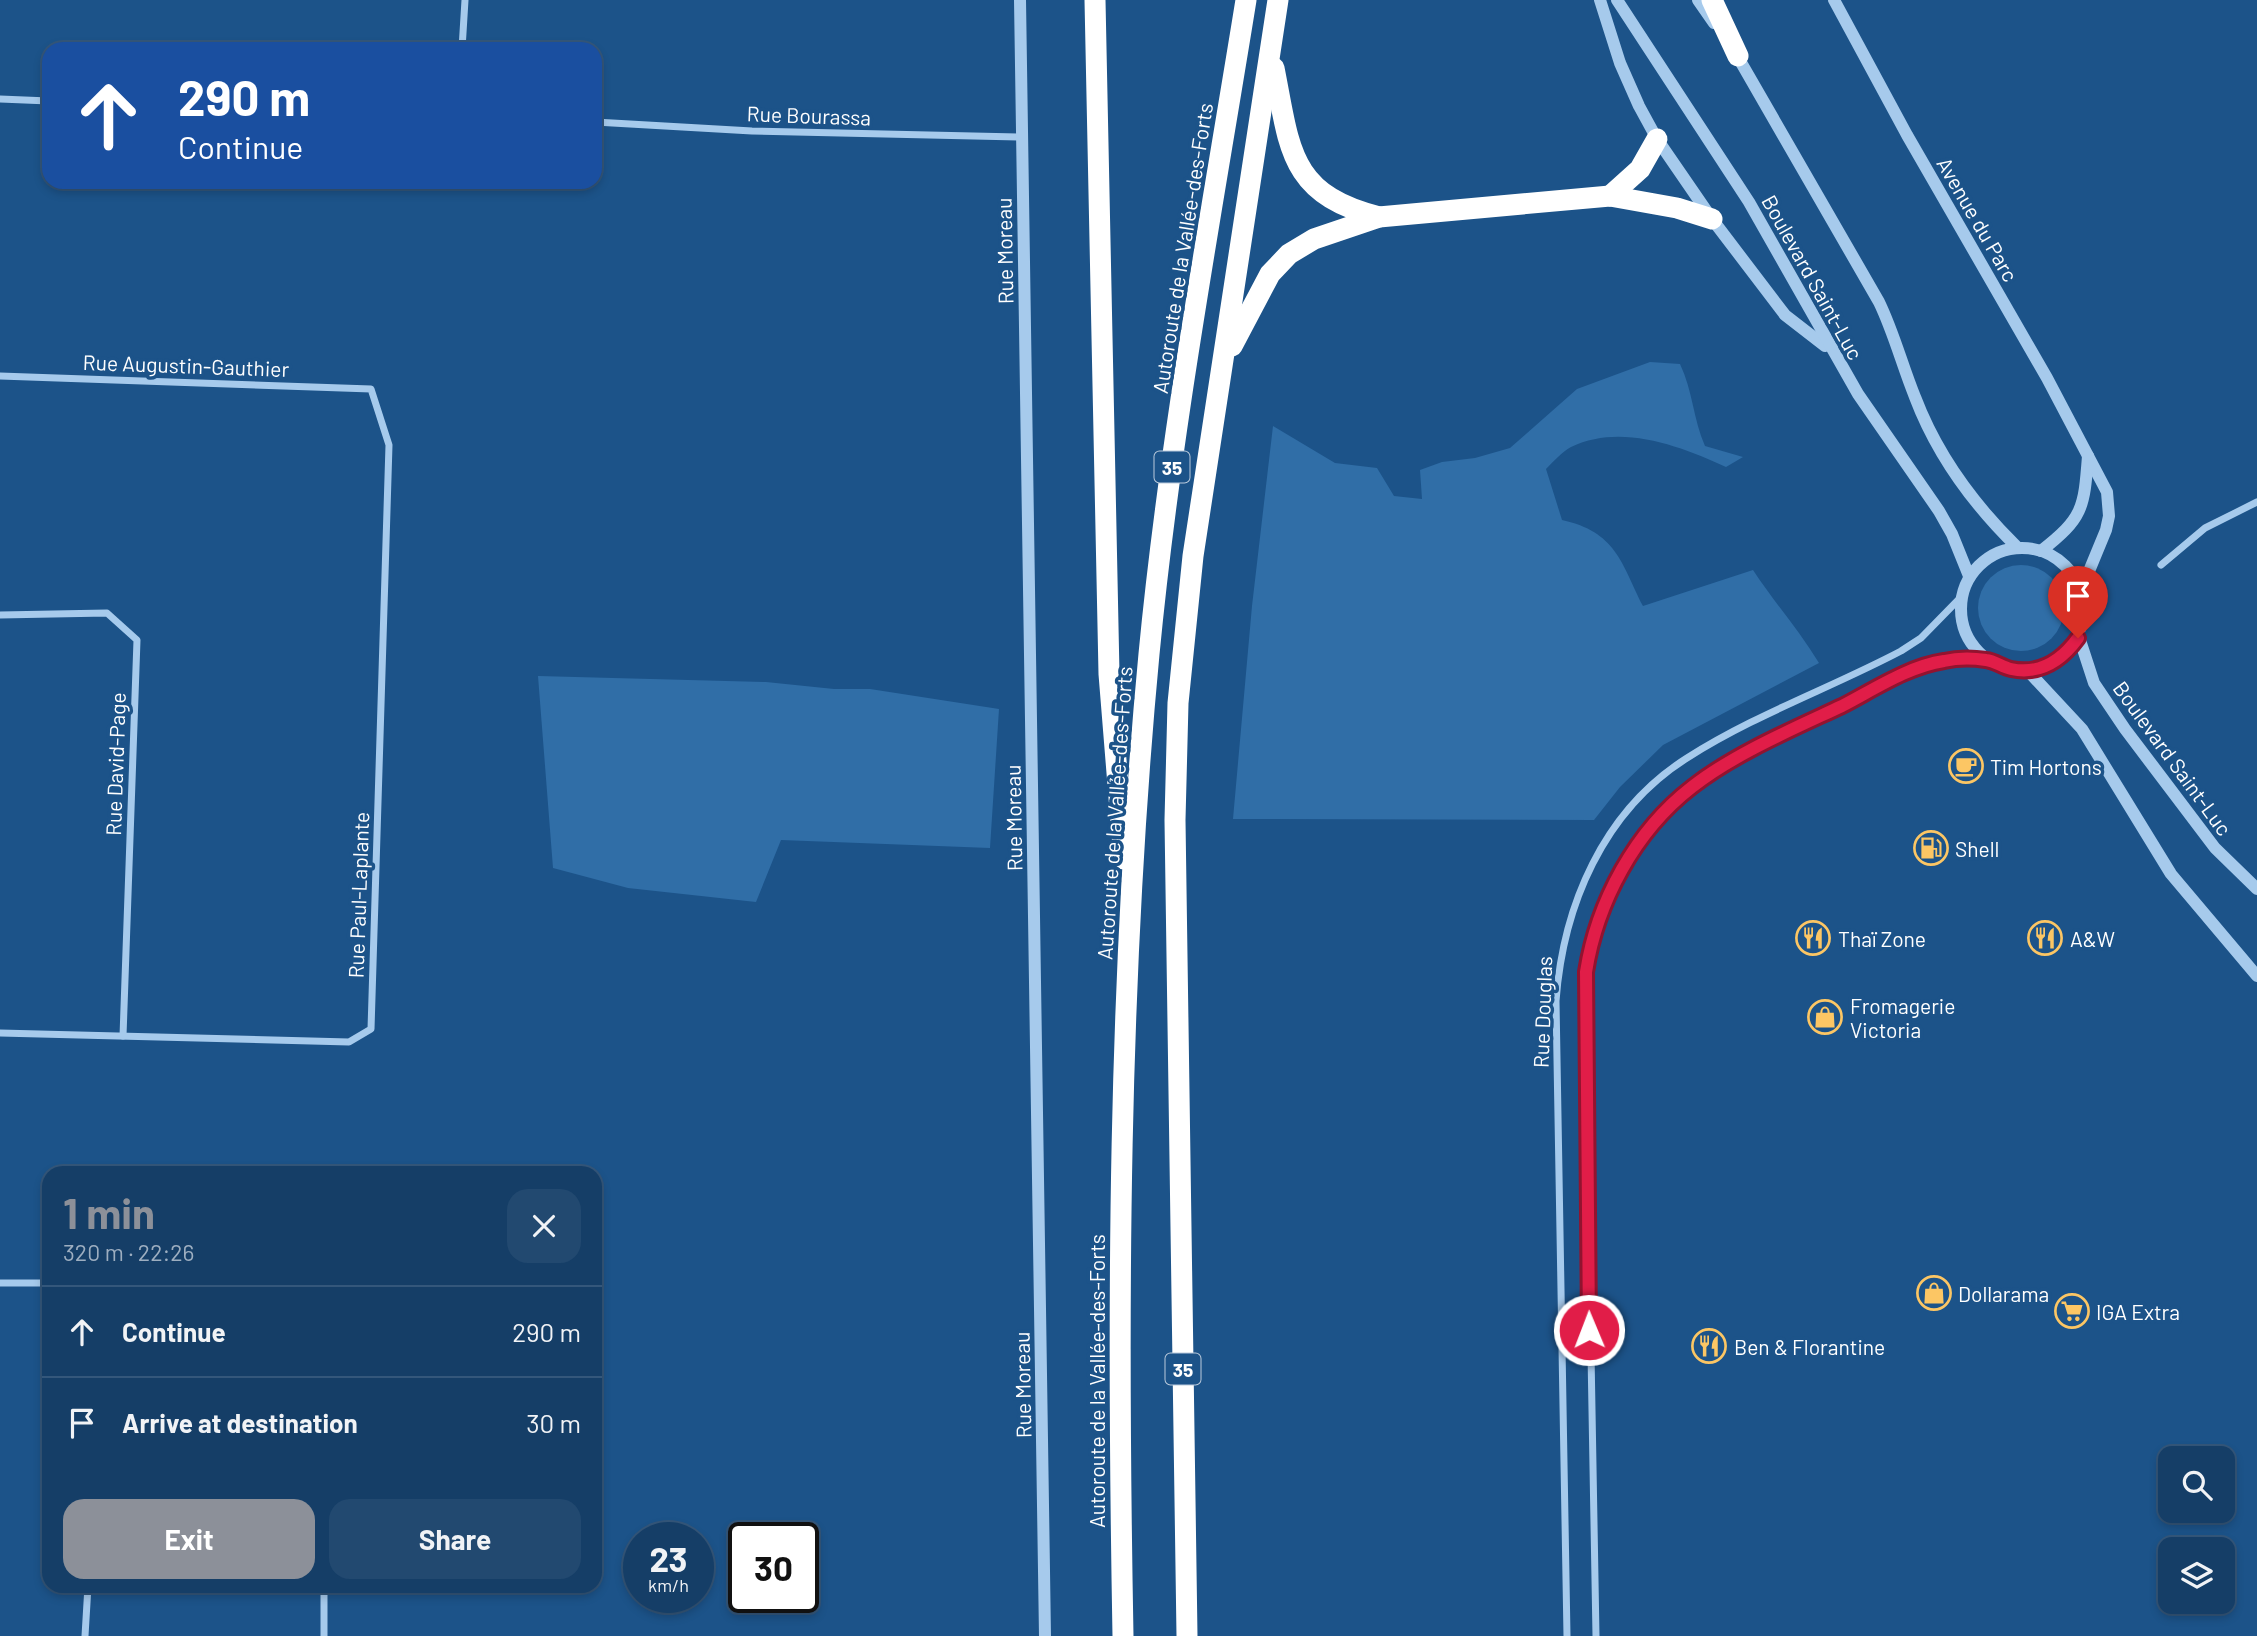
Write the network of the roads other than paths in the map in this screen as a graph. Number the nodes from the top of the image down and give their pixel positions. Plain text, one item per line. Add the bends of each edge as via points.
1 (465, 0) edge
2 (1020, 0) edge
3 (1095, 0) edge
4 (1246, 0) edge
5 (1278, 0) edge
6 (1600, 0) edge
7 (1617, 0) edge
8 (1698, 0) edge
9 (1712, 0) edge
10 (1834, 0) edge
11 (463, 42) edge
12 (1270, 50) junction
13 (1738, 56) junction
14 (0, 99) edge
15 (42, 101) edge
16 (602, 122) edge
17 (1022, 137) junction
18 (1657, 139) junction
19 (1610, 196) junction
20 (1379, 217) junction
21 (1712, 219) junction
22 (1830, 350) junction
23 (1221, 369) junction
24 (0, 376) edge
25 (371, 389) joint
26 (2088, 456) junction
27 (2257, 502) edge
28 (2017, 547) junction
29 (2041, 551) junction
30 (2161, 565) dead end
31 (1969, 576) junction
32 (2080, 593) junction
33 (1964, 594) junction
34 (0, 615) edge
35 (2078, 638) junction
36 (1989, 660) junction
37 (2028, 671) junction
38 (2257, 888) edge
39 (1130, 937) junction
40 (2257, 976) edge
41 (0, 1033) edge
42 (123, 1036) junction
43 (0, 1283) edge
44 (42, 1283) edge
45 (88, 1593) edge
46 (324, 1593) edge
47 (85, 1636) edge
48 (324, 1636) edge
49 (1045, 1636) edge
50 (1124, 1636) edge
51 (1187, 1636) edge
52 (1567, 1636) edge
53 (1596, 1636) edge

1 - 11 street
2 - 17 street, Rue Moreau
3 - 39 highway via 1109,674
4 - 39 highway, Autoroute de la Vallée-des-Forts / 35 via 1161,552
5 - 12 highway, 35
6 - 18 street via 1620,63
7 - 22 street, Boulevard Saint-Luc via 1749,202
8 - 13 street, Boulevard Saint-Luc
9 - 13 highway
10 - 26 street, Avenue du Parc
12 - 20 highway via 1287,135 1304,176 1336,203
12 - 23 highway, 35
13 - 28 street, Boulevard Saint-Luc via 1879,302 1939,449 1989,520
14 - 15 street
16 - 17 street, Rue Bourassa
17 - 49 street, Rue Moreau
18 - 19 highway via 1640,169
18 - 21 street
19 - 20 highway
19 - 21 highway
20 - 23 highway via 1314,239 1278,263
21 - 22 street via 1785,315
22 - 31 street, Boulevard Saint-Luc via 1939,511
23 - 51 highway, 35 via 1188,600 1175,782
24 - 25 street, Rue Augustin-Gauthier
25 - 42 street, Rue Paul-Laplante via 389,445 371,1029 349,1042
26 - 29 street via 2082,508 2070,528
26 - 32 street, Avenue du Parc via 2108,492 2109,516
27 - 30 street via 2205,528
28 - 29 street
28 - 31 street via 1990,555
29 - 32 street via 2069,571
31 - 33 street
32 - 35 street
33 - 36 street via 1968,632
33 - 52 street, Rue Douglas via 1921,638 1901,651 1701,749 1650,785 1604,844 1576,899 1560,954 1556,1001
34 - 42 street, Rue David-Page via 107,613 137,640
35 - 37 street via 2054,663
35 - 38 street, Boulevard Saint-Luc via 2094,683 2125,729 2215,848
36 - 37 street
36 - 53 street, Rue Douglas via 1931,664 1724,765 1692,787 1650,830 1623,867 1607,900 1593,939 1585,991
37 - 40 street via 2082,729 2171,874
39 - 50 highway, Autoroute de la Vallée-des-Forts / 35 via 1119,1243
41 - 42 street, Rue Paul-Laplante
43 - 44 street
45 - 47 street
46 - 48 street

